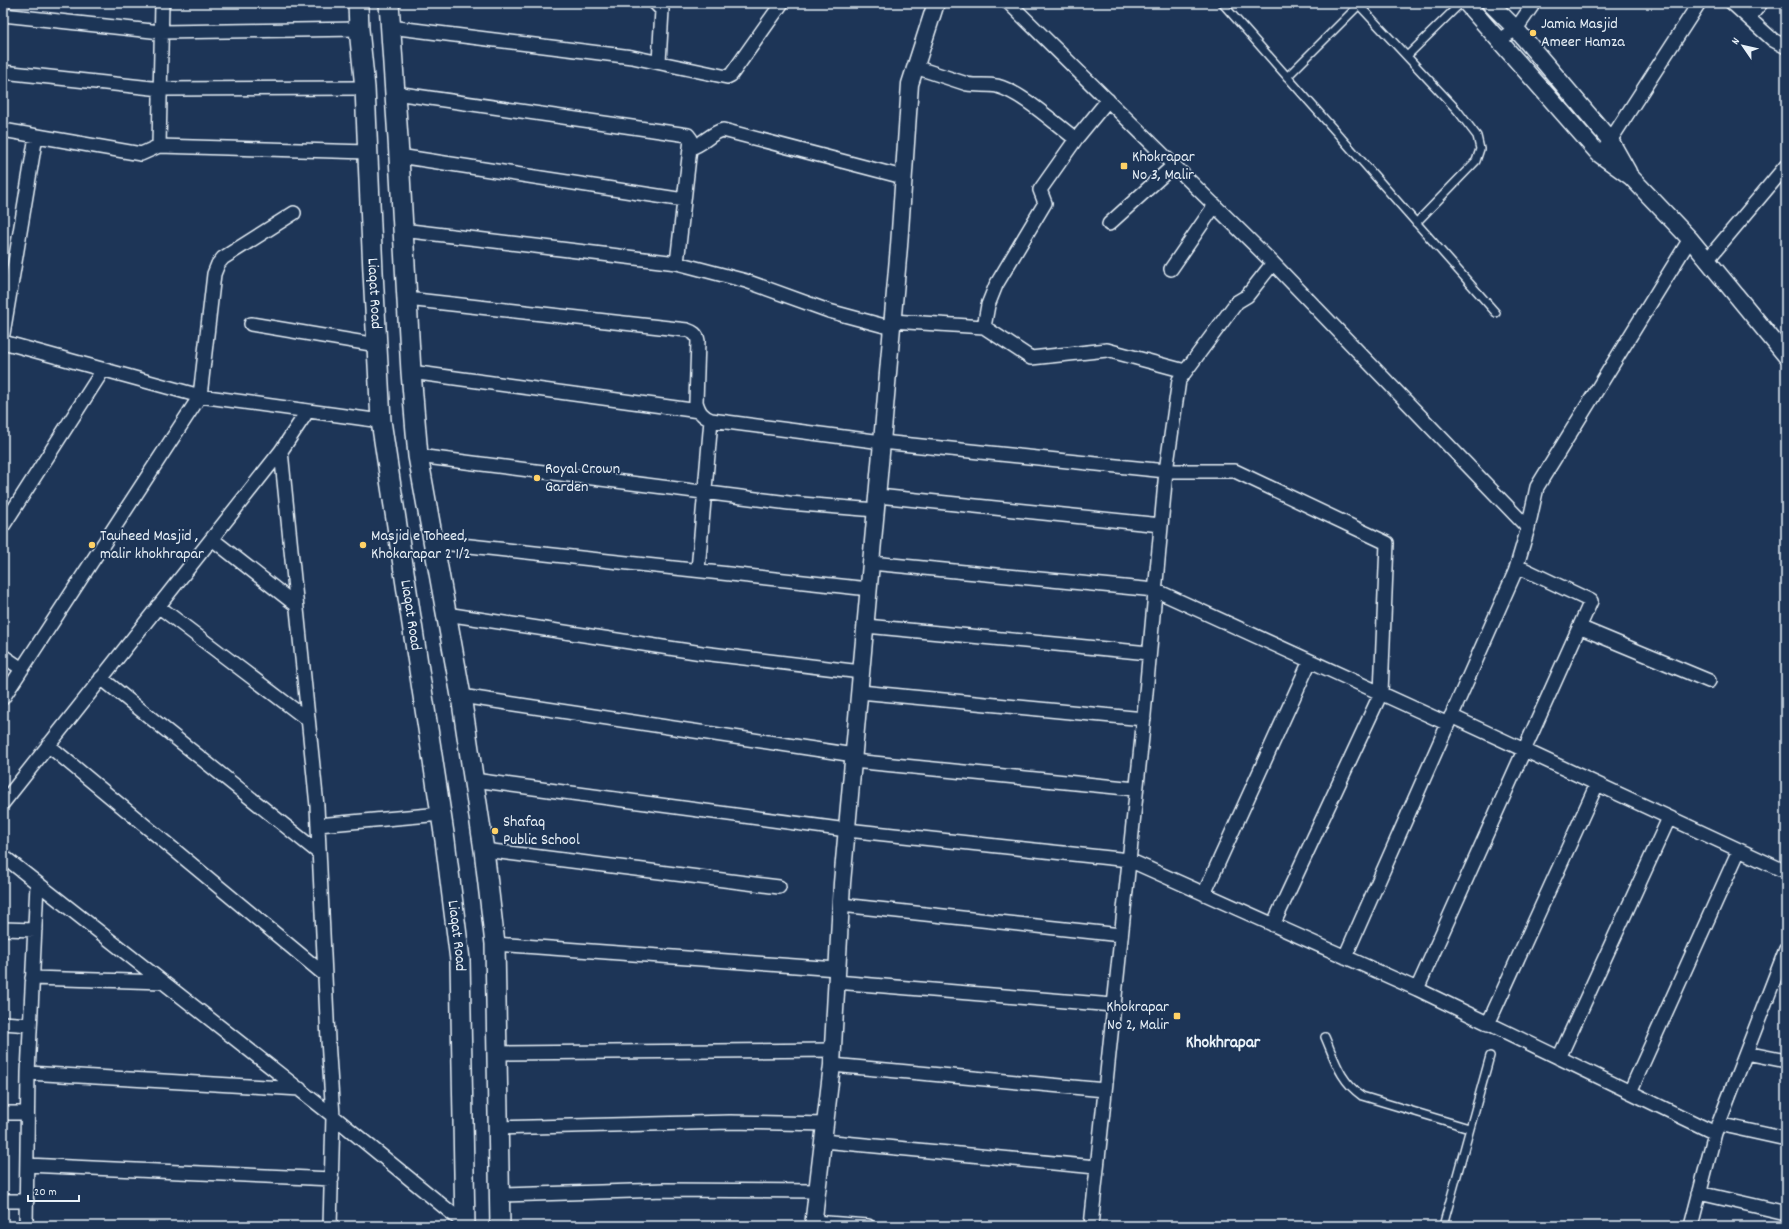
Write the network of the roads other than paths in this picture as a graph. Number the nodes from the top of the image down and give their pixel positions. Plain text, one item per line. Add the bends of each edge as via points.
1 (162, 3) edge
2 (358, 3) edge
3 (389, 3) edge
4 (655, 3) edge
5 (782, 3) edge
6 (936, 3) edge
7 (1009, 3) edge
8 (1222, 3) edge
9 (1461, 3) edge
10 (1466, 3) edge
11 (1490, 3) edge
12 (1534, 3) edge
13 (1699, 3) edge
14 (1732, 3) edge
15 (1761, 3) edge
16 (1358, 4) edge
17 (3, 15) edge
18 (1749, 18) junction
19 (390, 27) junction
20 (359, 29) junction
21 (1516, 29) junction
22 (161, 32) junction
23 (1499, 40) junction
24 (1786, 47) edge
25 (1407, 56) junction
26 (659, 62) junction
27 (915, 67) junction
28 (3, 72) edge
29 (1287, 77) junction
30 (366, 88) junction
31 (161, 89) junction
32 (395, 92) junction
33 (1108, 100) junction
34 (3, 130) edge
35 (36, 136) junction
36 (1076, 139) junction
37 (1610, 140) junction
38 (159, 146) junction
39 (690, 148) junction
40 (367, 152) junction
41 (1599, 154) junction
42 (399, 156) junction
43 (1174, 165) junction
44 (1786, 166) edge
45 (903, 177) junction
46 (1631, 177) junction
47 (684, 200) junction
48 (1215, 205) junction
49 (294, 213) dead end
50 (1416, 223) junction
51 (1109, 224) dead end
52 (402, 230) junction
53 (1690, 239) junction
54 (1708, 259) junction
55 (677, 263) junction
56 (1274, 263) junction
57 (1171, 269) dead end
58 (407, 299) junction
59 (1496, 313) dead end
60 (251, 324) dead end
61 (892, 325) junction
62 (984, 326) junction
63 (3, 334) edge
64 (3, 342) edge
65 (377, 345) junction
66 (1786, 356) edge
67 (103, 370) junction
68 (411, 372) junction
69 (1185, 372) junction
70 (200, 396) junction
71 (699, 411) junction
72 (307, 412) junction
73 (711, 420) junction
74 (381, 421) junction
75 (882, 442) junction
76 (281, 451) junction
77 (418, 456) junction
78 (1166, 471) junction
79 (705, 492) junction
80 (877, 503) junction
81 (1161, 525) junction
82 (3, 526) edge
83 (1528, 528) junction
84 (212, 538) junction
85 (433, 542) junction
86 (872, 563) junction
87 (1516, 566) junction
88 (698, 570) junction
89 (869, 589) junction
90 (1155, 590) junction
91 (296, 605) junction
92 (158, 606) junction
93 (446, 614) junction
94 (866, 626) junction
95 (1579, 627) junction
96 (1150, 653) junction
97 (3, 656) edge
98 (1310, 661) junction
99 (22, 670) junction
100 (861, 672) junction
101 (101, 678) junction
102 (1709, 681) dead end
103 (860, 692) junction
104 (1381, 693) junction
105 (461, 696) junction
106 (3, 698) edge
107 (1144, 719) junction
108 (308, 720) junction
109 (1450, 720) junction
110 (48, 745) junction
111 (1524, 750) junction
112 (854, 758) junction
113 (474, 780) junction
114 (1597, 784) junction
115 (1136, 789) junction
116 (3, 803) edge
117 (441, 814) junction
118 (1669, 818) junction
119 (318, 825) junction
120 (847, 830) junction
121 (484, 850) junction
122 (1739, 850) junction
123 (319, 853) junction
124 (3, 856) edge
125 (1129, 860) junction
126 (1780, 869) dead end
127 (37, 884) junction
128 (780, 887) dead end
129 (1204, 894) junction
130 (841, 905) junction
131 (1273, 925) junction
132 (3, 929) edge
133 (35, 930) junction
134 (1121, 935) junction
135 (495, 944) junction
136 (1786, 949) edge
137 (1344, 957) junction
138 (325, 975) junction
139 (837, 976) junction
140 (32, 978) junction
141 (163, 982) junction
142 (1417, 989) junction
143 (1113, 1005) junction
144 (3, 1023) edge
145 (1488, 1024) junction
146 (30, 1025) junction
147 (1325, 1037) dead end
148 (498, 1052) junction
149 (1746, 1053) junction
150 (1490, 1056) dead end
151 (832, 1057) junction
152 (1559, 1058) junction
153 (1786, 1061) edge
154 (28, 1074) junction
155 (300, 1089) junction
156 (1104, 1090) junction
157 (1630, 1092) junction
158 (3, 1113) edge
159 (27, 1113) junction
160 (333, 1116) junction
161 (825, 1124) junction
162 (498, 1128) junction
163 (1469, 1128) junction
164 (1716, 1129) junction
165 (1786, 1139) edge
166 (823, 1141) junction
167 (27, 1165) junction
168 (1096, 1167) junction
169 (332, 1179) junction
170 (817, 1191) junction
171 (1699, 1194) junction
172 (499, 1195) junction
173 (3, 1201) edge
174 (27, 1201) junction
175 (1786, 1213) edge
176 (813, 1224) edge
177 (465, 1225) edge
178 (26, 1226) edge
179 (330, 1226) edge
180 (500, 1226) edge
181 (868, 1226) edge
182 (1091, 1226) edge
183 (1443, 1226) edge
184 (1691, 1226) edge

1 - 22 street
2 - 20 main road, Liaqat Road
3 - 19 main road
4 - 26 street via 662,10
5 - 26 street via 729,77
6 - 27 street
7 - 33 street
8 - 29 lane
9 - 25 lane
10 - 23 street
11 - 21 street
12 - 21 street
13 - 37 street
14 - 18 street
15 - 18 street
16 - 25 lane
16 - 29 lane
17 - 22 street
18 - 24 street via 1773,40
19 - 26 street
19 - 32 main road
20 - 22 street
20 - 30 main road, Liaqat Road
21 - 23 street
21 - 37 street
22 - 31 street
23 - 41 street
25 - 50 lane via 1473,130 1480,149 1476,160
27 - 36 street via 974,86 987,85 1007,90
27 - 45 street via 910,84
28 - 31 street
29 - 50 lane
30 - 31 street
30 - 40 main road, Liaqat Road
31 - 38 street
32 - 39 street via 688,135 691,139
32 - 42 main road
33 - 36 street
33 - 43 street
34 - 35 street
35 - 38 street via 141,154
35 - 63 street
36 - 62 street via 1040,190 1045,203 996,285 988,305
37 - 41 street
37 - 46 street
38 - 40 street
39 - 45 street via 698,146 713,134 723,130
39 - 47 street
40 - 65 main road, Liaqat Road
41 - 46 street
42 - 47 street
42 - 52 main road
43 - 48 street
43 - 51 street
44 - 54 street
45 - 61 street
46 - 53 street
47 - 55 street
48 - 56 street
48 - 57 street
49 - 70 street via 223,258 218,264 214,274
50 - 59 lane
52 - 55 street
52 - 58 main road
53 - 54 street
53 - 83 street via 1536,487
54 - 66 street
55 - 61 street via 746,281 829,311
56 - 69 street via 1246,296 1237,302
56 - 83 street
58 - 68 main road
58 - 71 street via 694,332 698,341 696,402
60 - 65 street
61 - 62 street
61 - 75 street
62 - 69 street via 1031,358 1107,350
64 - 67 street
65 - 74 main road, Liaqat Road
67 - 70 street
67 - 82 street
68 - 71 street
68 - 77 main road
69 - 78 street via 1179,380
70 - 72 street
70 - 99 street
71 - 73 street
72 - 74 street
72 - 76 street
73 - 75 street
73 - 79 street
74 - 117 main road, Liaqat Road
75 - 78 street
75 - 80 street
76 - 84 street
76 - 91 street
77 - 79 street
77 - 85 main road
78 - 81 street
78 - 104 street via 1235,471 1387,544
79 - 80 street via 789,503
79 - 88 street
80 - 81 street
80 - 86 street
81 - 90 street
83 - 87 street
84 - 91 street
84 - 92 street
85 - 88 street
85 - 93 main road
86 - 89 street
86 - 90 street
87 - 95 street via 1591,601
87 - 109 street
88 - 89 street
89 - 94 street
90 - 96 street
90 - 98 street
91 - 108 street
92 - 101 street
92 - 108 street
93 - 100 street via 702,653
93 - 105 main road
94 - 96 street
94 - 100 street
95 - 102 street
95 - 111 street
96 - 107 street
97 - 99 street
98 - 104 street
98 - 129 street
99 - 106 street
100 - 103 street
101 - 110 street
101 - 123 street
103 - 107 street
103 - 112 street
104 - 109 street
104 - 131 street
105 - 112 street
105 - 113 main road
107 - 115 street
108 - 119 street
109 - 111 street
109 - 137 street
110 - 116 street
110 - 138 street
111 - 114 street
111 - 142 street
112 - 115 street
112 - 120 street
113 - 120 street
113 - 121 main road
114 - 118 street
114 - 145 street
115 - 125 street
117 - 119 street
117 - 177 main road, Liaqat Road via 460,960
118 - 122 street
118 - 152 street
119 - 123 street
120 - 125 street
120 - 130 street
121 - 128 street
121 - 135 main road
122 - 126 street
122 - 157 street
123 - 138 street
124 - 127 street
125 - 129 street
125 - 134 street
127 - 133 street
127 - 141 street
129 - 131 street
130 - 134 street
130 - 139 street
131 - 137 street
132 - 133 street
133 - 140 street
134 - 143 street
135 - 139 street
135 - 148 main road
136 - 149 street
137 - 142 street
138 - 160 street
139 - 143 street
139 - 151 street
140 - 141 street
140 - 146 street
141 - 155 street
142 - 145 street
143 - 156 street
144 - 146 street
145 - 152 street
146 - 154 street
147 - 163 lane via 1343,1080 1362,1096
148 - 151 street
148 - 162 main road
149 - 153 street
149 - 164 street
150 - 163 lane
151 - 156 street
151 - 161 street
152 - 157 street
154 - 155 street
154 - 159 street
155 - 160 street
156 - 168 street
157 - 164 street
158 - 159 street
159 - 167 street
160 - 169 street
160 - 177 street
161 - 162 street via 730,1122
161 - 166 street
162 - 172 main road
163 - 183 lane
164 - 165 street
164 - 171 street
166 - 168 street
166 - 170 street
167 - 169 street
167 - 174 street
168 - 182 street
169 - 179 street
170 - 172 street via 665,1190
170 - 176 street
171 - 175 street
171 - 184 street
172 - 180 main road
173 - 174 street
174 - 178 street
176 - 181 street

